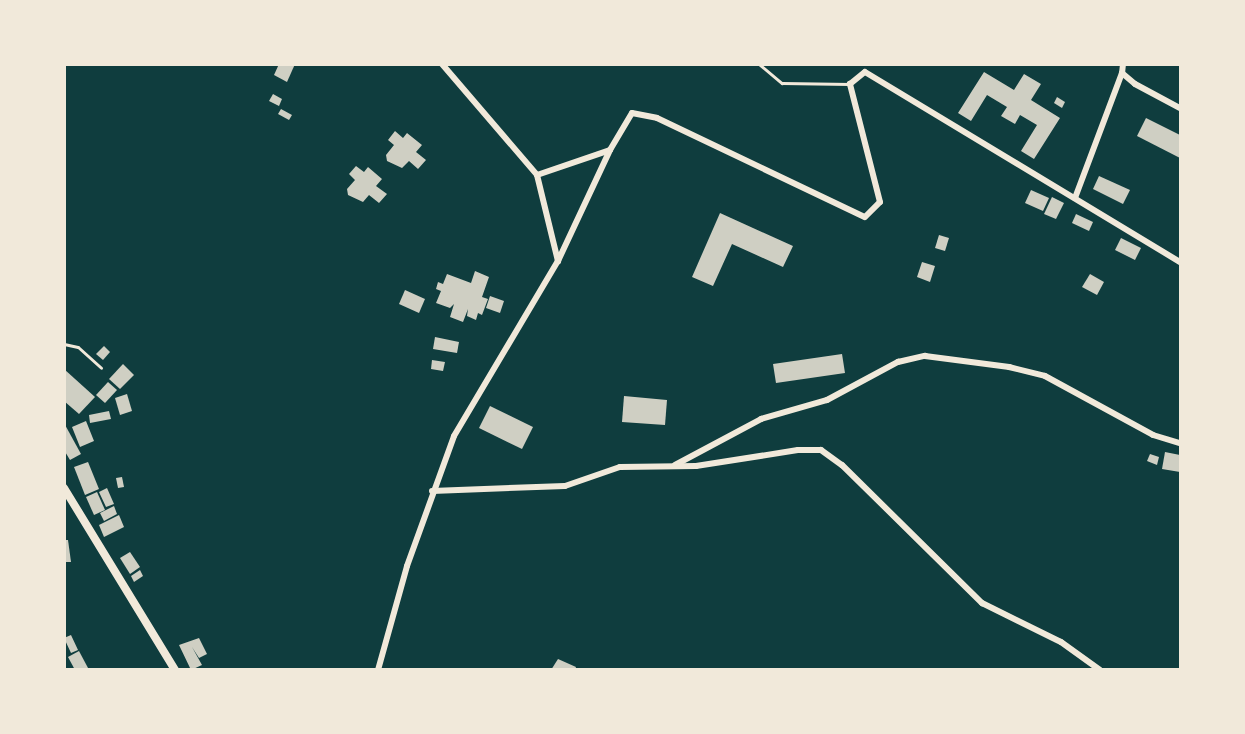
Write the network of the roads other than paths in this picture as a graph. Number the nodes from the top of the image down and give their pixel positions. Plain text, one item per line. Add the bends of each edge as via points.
1 (442, 64) edge
2 (759, 64) edge
3 (868, 64) edge
4 (1123, 64) edge
5 (865, 72) junction
6 (1122, 73) junction
7 (850, 84) junction
8 (1180, 108) edge
9 (610, 150) junction
10 (537, 175) junction
11 (1075, 198) junction
12 (558, 261) junction
13 (1180, 262) edge
14 (64, 344) edge
15 (101, 368) dead end
16 (1180, 443) edge
17 (673, 466) junction
18 (64, 488) edge
19 (432, 491) junction
20 (175, 669) edge
21 (378, 669) edge
22 (1100, 669) edge

1 - 10 street
2 - 7 lane via 782,83
3 - 5 street
4 - 6 street
5 - 7 street
5 - 11 street
6 - 8 street
6 - 11 street
7 - 9 street via 880,202 865,217 657,118 632,113
9 - 10 street
9 - 12 street
10 - 12 street
11 - 13 street
12 - 19 street via 454,436
14 - 15 lane via 78,347
16 - 17 street via 1153,435 1045,376 925,356 898,362 827,400 760,420
17 - 19 street via 620,467 565,486
17 - 22 street via 821,450 842,465 982,603 1061,642
18 - 20 street
19 - 21 street

